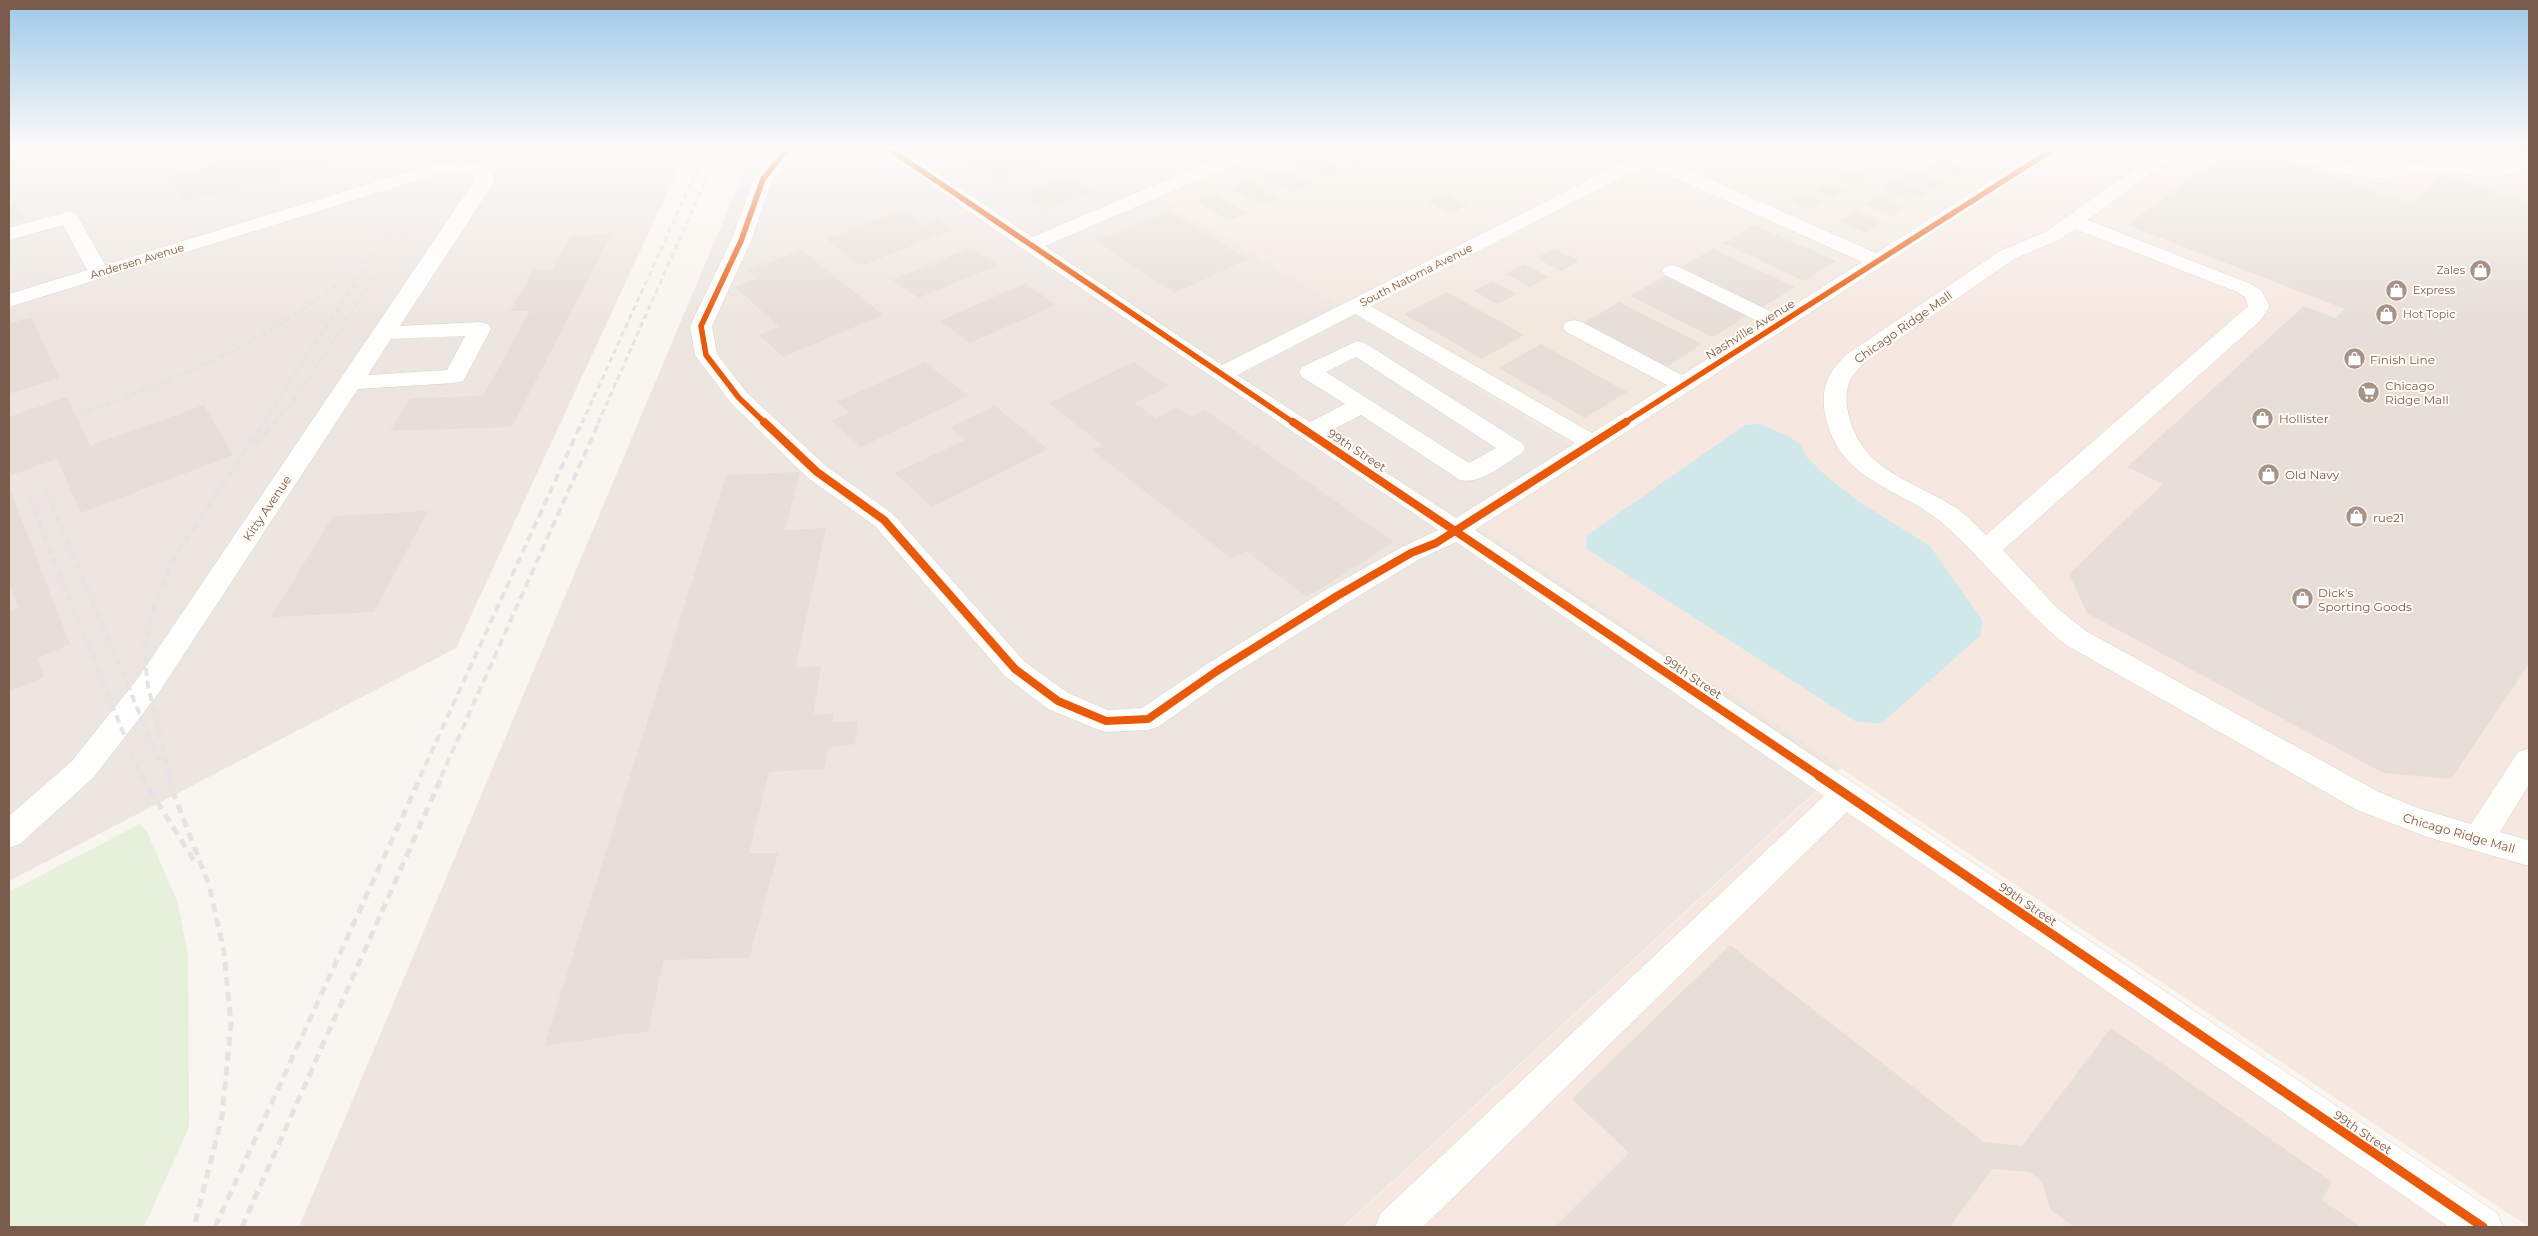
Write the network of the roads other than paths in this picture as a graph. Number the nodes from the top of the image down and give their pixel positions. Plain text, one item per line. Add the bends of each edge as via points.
1 (308, 206) edge
2 (469, 206) edge
3 (754, 206) edge
4 (972, 206) edge
5 (1122, 206) edge
6 (1552, 206) edge
7 (1752, 206) edge
8 (1965, 206) edge
9 (2095, 206) edge
10 (2073, 221) junction
11 (9, 234) edge
12 (1030, 245) junction
13 (1878, 262) junction
14 (96, 266) junction
15 (1672, 271) dead end
16 (9, 284) edge
17 (9, 301) edge
18 (1356, 306) junction
19 (1780, 324) junction
20 (1574, 327) dead end
21 (385, 332) junction
22 (1221, 374) junction
23 (351, 383) junction
24 (1683, 385) junction
25 (1362, 404) junction
26 (1309, 432) junction
27 (1592, 443) junction
28 (1456, 530) junction
29 (1987, 549) junction
30 (2529, 760) edge
31 (1846, 794) junction
32 (9, 836) edge
33 (2478, 840) junction
34 (2529, 853) edge
35 (1395, 1227) edge
36 (2483, 1227) edge

1 - 14 street, Andersen Avenue
2 - 21 street, Kitty Avenue
3 - 28 street, Nashville Avenue via 741,241 701,326 706,355 739,398 817,472 884,520 1015,670 1058,701 1106,722 1148,719 1217,671 1337,596
4 - 12 street, 99th Street
5 - 12 street
6 - 18 street, South Natoma Avenue
7 - 13 street
8 - 13 street, Nashville Avenue
9 - 10 street, Chicago Ridge Mall
10 - 29 street, Chicago Ridge Mall via 2052,236 2007,255 1855,359 1841,372 1834,386 1838,424 1855,455 1880,474 1949,515
10 - 29 street via 2230,281 2254,294 2259,306 2257,312
11 - 14 street via 69,217
12 - 22 street, 99th Street
13 - 19 street, Nashville Avenue
14 - 16 street
14 - 17 street, Andersen Avenue
15 - 19 street
18 - 22 street, South Natoma Avenue
18 - 27 street
19 - 24 street, Nashville Avenue
20 - 24 street
21 - 23 street, Kitty Avenue
21 - 23 street via 480,329 455,376
22 - 26 street, 99th Street
23 - 32 street, Kitty Avenue via 135,704 83,769
24 - 27 street, Nashville Avenue
25 - 25 street via 1310,372 1357,348 1513,448 1469,474
25 - 26 street
26 - 28 street, 99th Street
27 - 28 street, Nashville Avenue
28 - 31 street, 99th Street
29 - 33 street, Chicago Ridge Mall via 2048,616 2076,638 2368,801 2425,825
30 - 33 street
31 - 35 street
31 - 36 street, 99th Street
33 - 34 street, Chicago Ridge Mall

